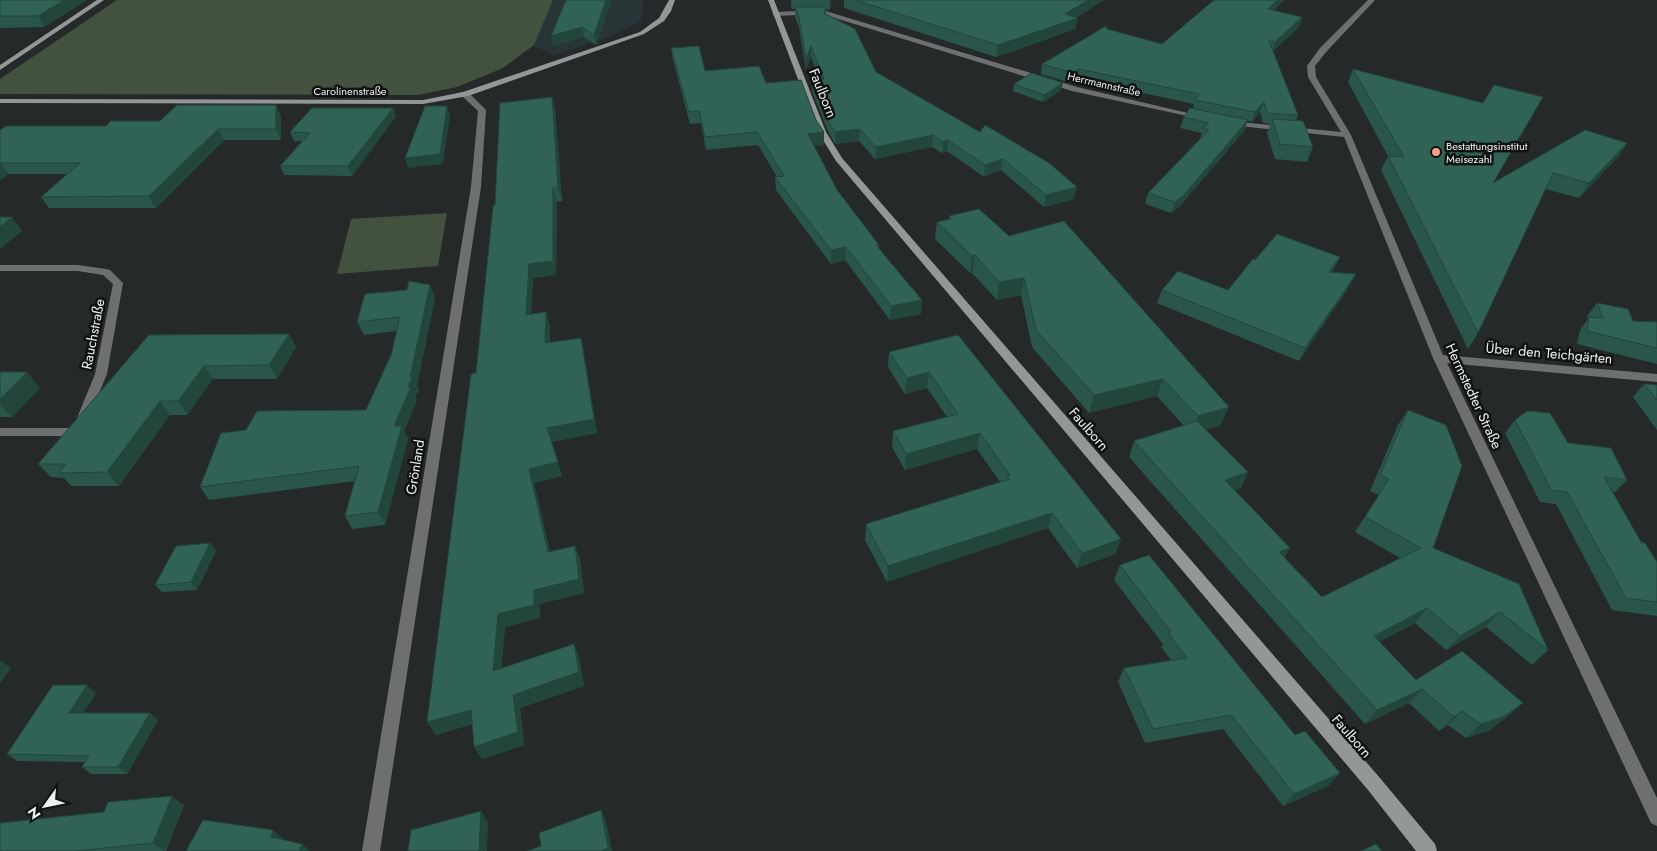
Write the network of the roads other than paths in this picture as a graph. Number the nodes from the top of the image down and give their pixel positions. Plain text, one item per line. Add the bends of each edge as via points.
1 (101, 0) edge
2 (672, 0) edge
3 (771, 0) edge
4 (1372, 0) edge
5 (776, 14) junction
6 (0, 68) edge
7 (465, 94) junction
8 (0, 101) edge
9 (1206, 118) edge
10 (1224, 122) edge
11 (1347, 135) junction
12 (0, 268) edge
13 (1439, 358) junction
14 (1657, 378) edge
15 (0, 432) edge
16 (1657, 817) edge
17 (371, 851) edge
18 (1428, 851) edge

1 - 6 street
2 - 7 street, Carolinenstraße via 668,14 658,25 642,34
3 - 5 street, Faulborn
4 - 11 street, Hermstedter Straße via 1311,66 1312,77
5 - 9 street, Herrmannstraße via 822,12 1075,89
5 - 18 street, Faulborn via 822,132 839,159
7 - 8 street, Carolinenstraße via 423,102 384,103
7 - 17 street, Grönland via 482,110 476,187
10 - 11 street
11 - 13 street, Hermstedter Straße
12 - 15 street, Rauchstraße via 78,268 106,272 118,283 101,374 77,433
13 - 14 street, Über den Teichgärten
13 - 16 street, Hermstedter Straße

